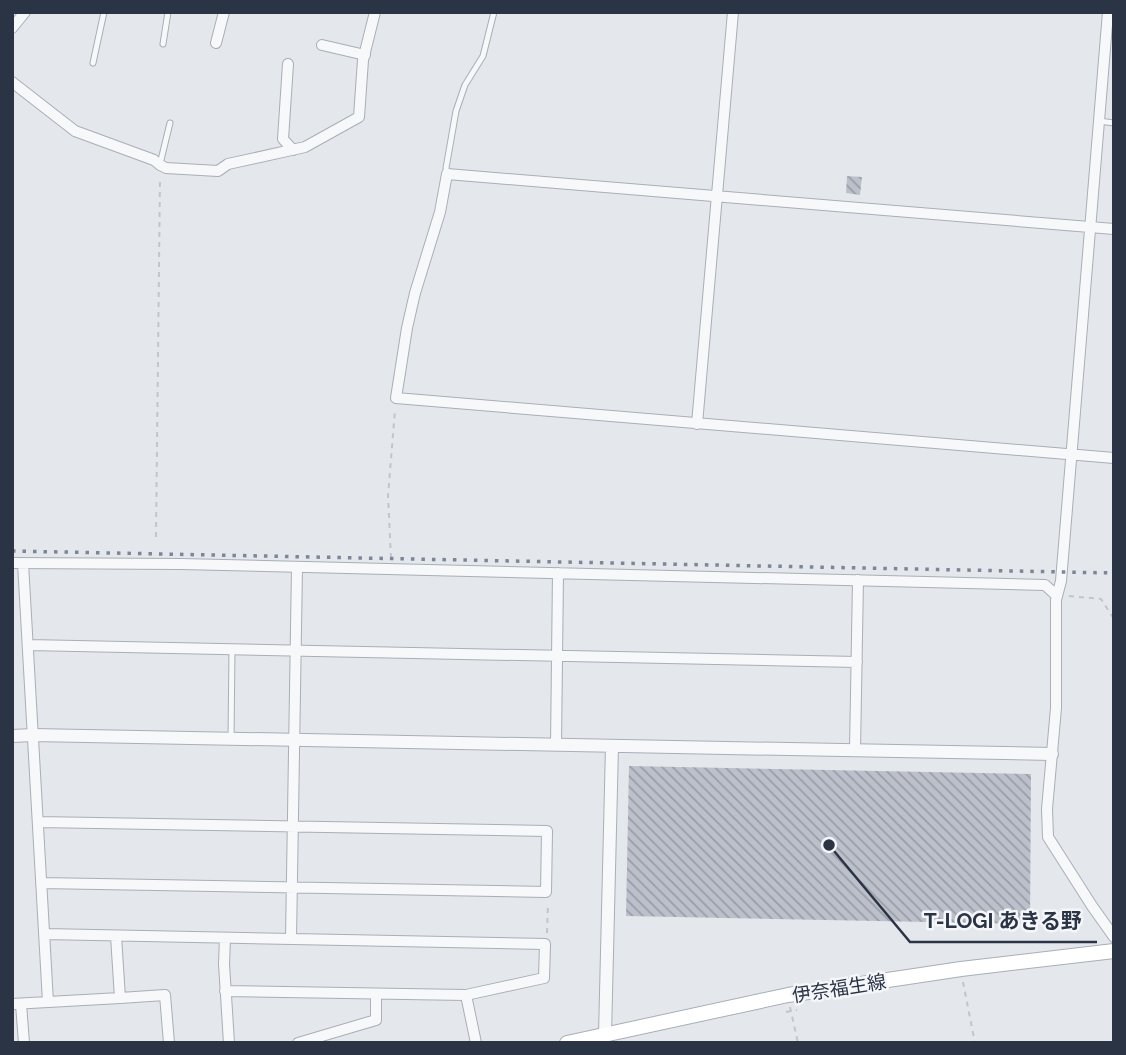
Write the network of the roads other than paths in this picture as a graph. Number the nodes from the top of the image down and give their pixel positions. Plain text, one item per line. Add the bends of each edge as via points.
1 (104, 12) edge
2 (168, 12) edge
3 (224, 12) edge
4 (375, 12) edge
5 (494, 12) edge
6 (733, 12) edge
7 (1108, 12) edge
8 (23, 13) edge
9 (12, 28) edge
10 (216, 43) dead end
11 (163, 44) dead end
12 (322, 45) dead end
13 (365, 55) junction
14 (93, 63) dead end
15 (288, 64) dead end
16 (12, 82) edge
17 (1099, 121) junction
18 (170, 123) dead end
19 (1114, 123) edge
20 (293, 150) junction
21 (160, 165) junction
22 (447, 174) junction
23 (717, 195) junction
24 (1091, 227) junction
25 (1114, 229) edge
26 (697, 424) junction
27 (1072, 455) junction
28 (1114, 458) edge
29 (18, 563) edge
30 (297, 567) junction
31 (558, 573) junction
32 (858, 580) junction
33 (1056, 595) junction
34 (28, 645) junction
35 (232, 649) junction
36 (296, 650) junction
37 (557, 656) junction
38 (857, 662) junction
39 (33, 735) junction
40 (12, 736) edge
41 (231, 739) junction
42 (295, 740) junction
43 (556, 745) junction
44 (612, 746) junction
45 (855, 750) junction
46 (1052, 754) junction
47 (38, 822) junction
48 (293, 826) junction
49 (41, 883) junction
50 (292, 888) junction
51 (44, 934) junction
52 (116, 936) junction
53 (1114, 937) edge
54 (225, 938) junction
55 (291, 939) junction
56 (1114, 951) edge
57 (225, 991) junction
58 (376, 994) junction
59 (466, 995) junction
60 (120, 998) junction
61 (48, 1002) junction
62 (17, 1004) edge
63 (605, 1035) junction
64 (24, 1043) edge
65 (169, 1043) edge
66 (229, 1043) edge
67 (298, 1043) edge
68 (477, 1043) edge
69 (567, 1043) edge

1 - 14 lane
2 - 11 lane
3 - 10 street
4 - 13 street
5 - 22 lane via 482,56 456,111
6 - 23 street
7 - 17 street
8 - 9 street
12 - 13 street
13 - 20 street via 359,117
15 - 20 street via 283,139
16 - 21 street via 75,131
17 - 19 lane
17 - 24 street
18 - 21 lane
20 - 21 street via 228,164 218,171
22 - 23 street
22 - 26 street via 407,328 396,398
23 - 24 street
23 - 26 street
24 - 25 street
24 - 27 street
26 - 27 street
27 - 28 street
27 - 33 street
29 - 30 street
29 - 34 street
30 - 31 street
30 - 36 street
31 - 32 street
31 - 37 street
32 - 33 street via 1045,585
32 - 38 street
33 - 46 street
34 - 35 street
34 - 39 street
35 - 36 street
35 - 41 lane
36 - 37 street
36 - 42 street
37 - 38 street
37 - 43 street
38 - 45 street
39 - 40 street
39 - 41 street
39 - 47 street
41 - 42 street
42 - 43 street
42 - 48 street
43 - 44 street
44 - 45 street
44 - 63 street
45 - 46 street
46 - 53 street via 1048,837
47 - 48 street
47 - 49 street
48 - 50 street
48 - 50 street via 547,831 546,892
49 - 50 street
49 - 51 street
50 - 55 street
51 - 52 street
51 - 61 street
52 - 54 street
52 - 60 street
54 - 55 street
54 - 57 street
55 - 59 street via 545,944 544,978
56 - 63 main road, 伊奈福生線 via 788,995
57 - 58 street
57 - 66 street
58 - 59 street
58 - 67 street via 376,1020
59 - 68 street
60 - 61 street
60 - 65 street via 165,995
61 - 62 street
62 - 64 street
63 - 69 main road, 伊奈福生線

